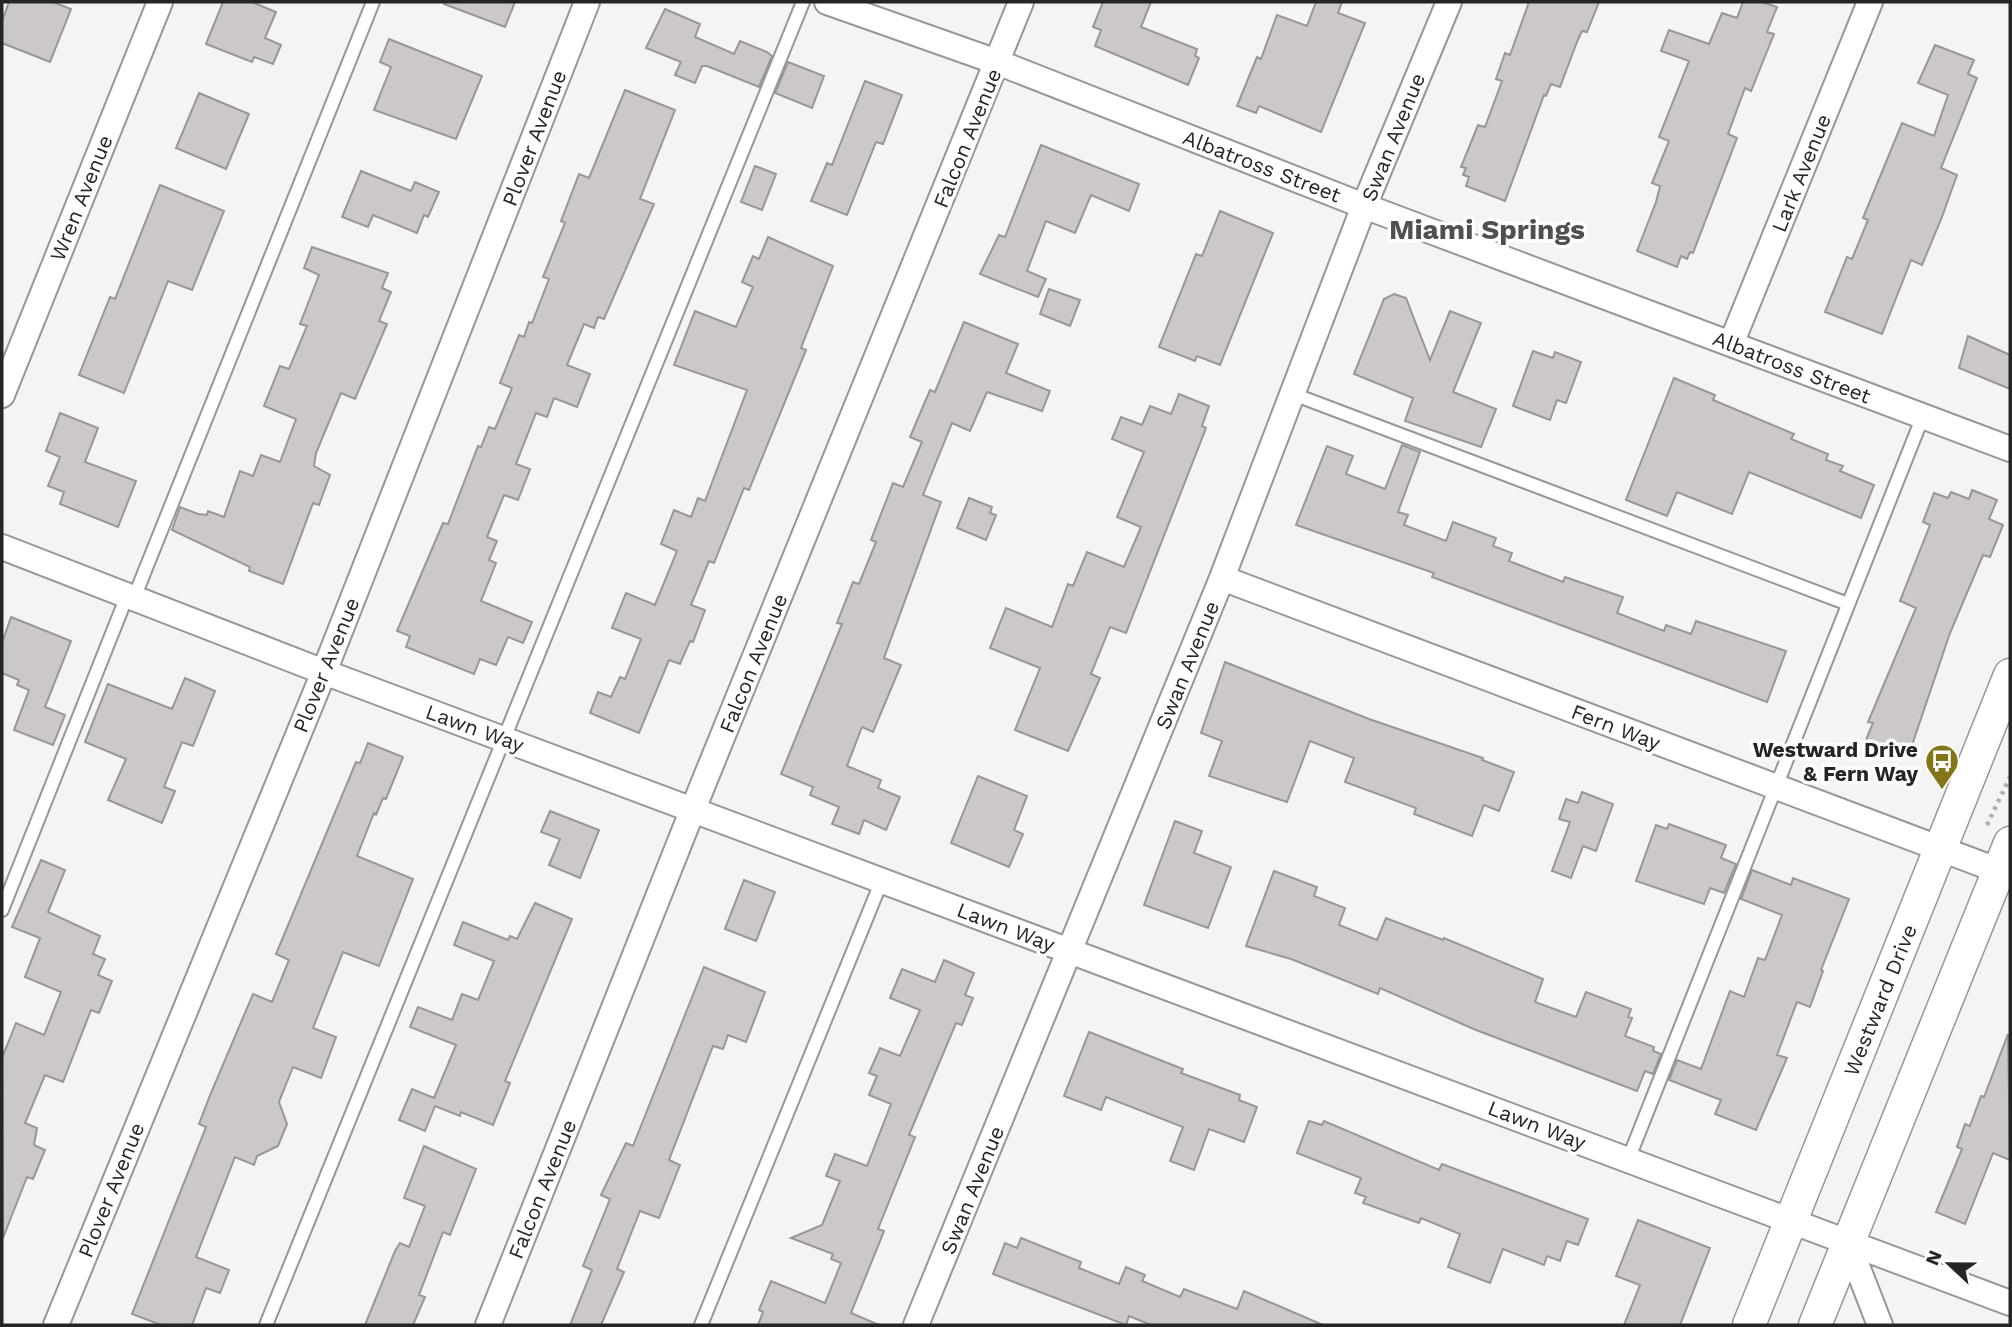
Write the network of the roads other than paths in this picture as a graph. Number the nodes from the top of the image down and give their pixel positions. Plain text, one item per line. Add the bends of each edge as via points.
1 (160, 2) edge
2 (373, 2) edge
3 (587, 2) edge
4 (803, 2) edge
5 (827, 2) edge
6 (1021, 2) edge
7 (1449, 2) edge
8 (1870, 2) edge
9 (998, 62) junction
10 (1364, 206) junction
11 (1731, 344) junction
12 (1293, 394) junction
13 (2, 395) edge
14 (1923, 416) junction
15 (2010, 449) edge
16 (2, 547) edge
17 (1222, 578) junction
18 (131, 597) junction
19 (1848, 604) junction
20 (324, 672) junction
21 (2010, 675) edge
22 (503, 738) junction
23 (1776, 787) junction
24 (693, 809) junction
25 (1940, 848) junction
26 (2001, 855) edge
27 (881, 880) junction
28 (2, 910) edge
29 (1070, 950) junction
30 (1628, 1160) junction
31 (1791, 1221) junction
32 (1848, 1243) junction
33 (2010, 1303) edge
34 (924, 1323) edge
35 (56, 1325) edge
36 (266, 1325) edge
37 (488, 1325) edge
38 (701, 1325) edge
39 (1749, 1325) edge
40 (1815, 1325) edge
41 (1880, 1325) edge

1 - 13 street, Wren Avenue
2 - 18 lane
3 - 20 street, Plover Avenue
4 - 22 lane
5 - 9 street, Albatross Street
6 - 9 street, Falcon Avenue
7 - 10 street, Swan Avenue
8 - 11 street, Lark Avenue
9 - 10 street, Albatross Street
9 - 24 street, Falcon Avenue
10 - 11 street, Albatross Street
10 - 12 street, Swan Avenue
11 - 14 street, Albatross Street
12 - 17 street, Swan Avenue
12 - 19 lane
14 - 15 street, Albatross Street
14 - 19 lane
16 - 18 street, Lawn Way
17 - 23 street, Fern Way
17 - 29 street, Swan Avenue
18 - 20 street, Lawn Way
18 - 28 lane
19 - 23 lane
20 - 22 street, Lawn Way
20 - 35 street, Plover Avenue
21 - 25 street, Westward Drive
22 - 24 street, Lawn Way
22 - 36 lane
23 - 25 street, Fern Way
23 - 30 lane
24 - 27 street, Lawn Way
24 - 37 street, Falcon Avenue
25 - 26 street, Fern Way
25 - 31 street, Westward Drive
26 - 32 street
27 - 29 street, Lawn Way
27 - 38 lane
29 - 30 street, Lawn Way
29 - 34 street, Swan Avenue
30 - 31 street, Lawn Way
31 - 32 street, Lawn Way
31 - 39 street, Westward Drive
32 - 33 street, Lawn Way
32 - 40 street
32 - 41 street

